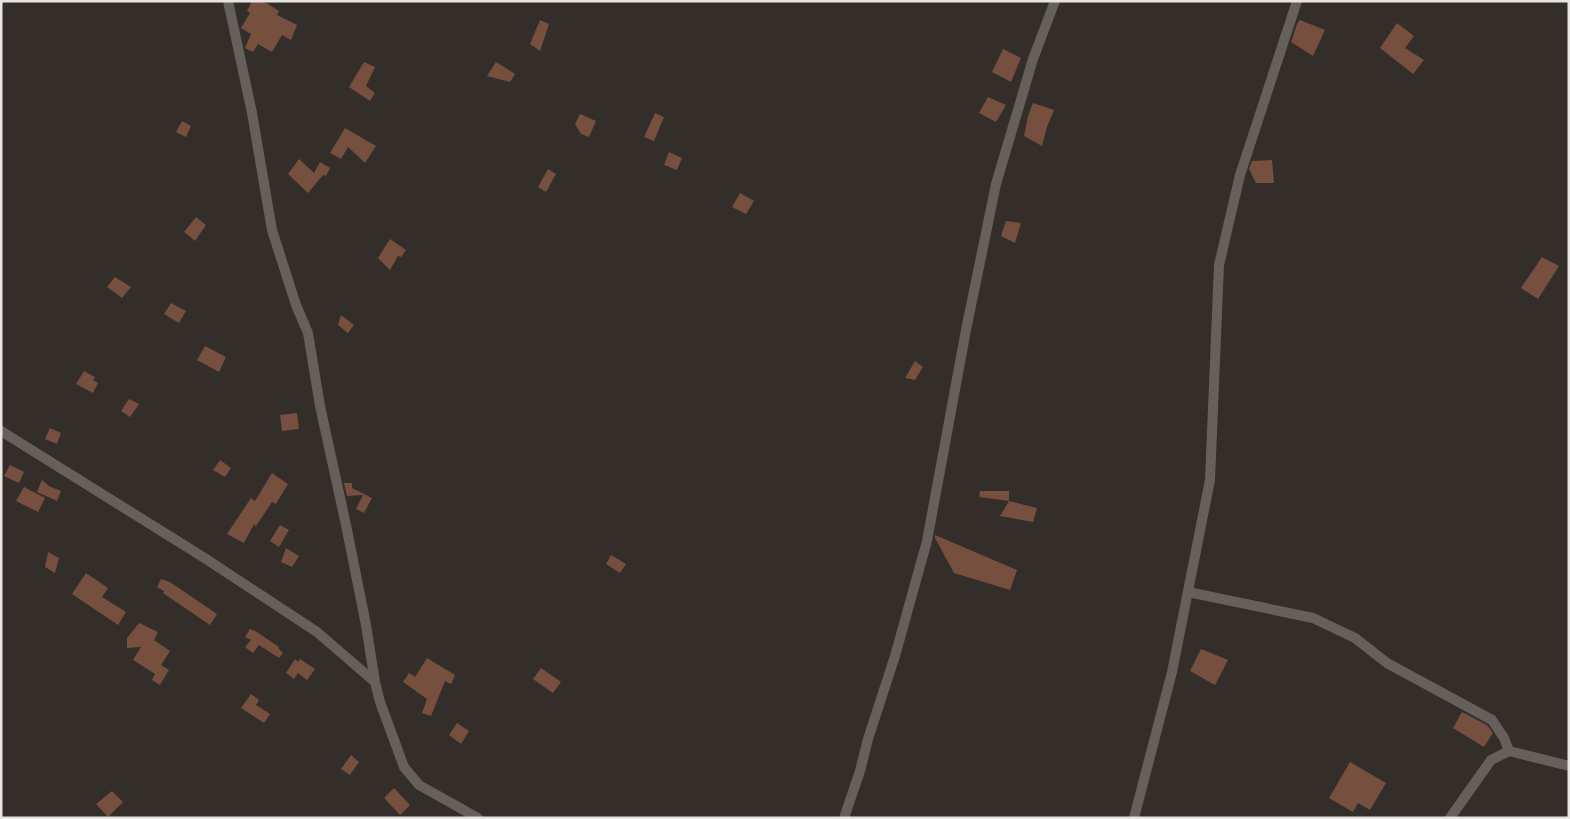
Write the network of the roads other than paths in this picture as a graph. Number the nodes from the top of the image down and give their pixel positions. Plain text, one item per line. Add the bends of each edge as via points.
1 (228, 1) edge
2 (1055, 1) edge
3 (1297, 1) edge
4 (1, 430) edge
5 (1188, 592) junction
6 (375, 682) junction
7 (1509, 751) junction
8 (1569, 766) edge
9 (478, 818) edge
10 (844, 818) edge
11 (1134, 818) edge
12 (1450, 818) edge

1 - 6 street via 272,230 308,333
2 - 10 street via 1033,59 996,184 927,541
3 - 5 street via 1240,175 1219,265 1210,480
4 - 6 street via 317,632
5 - 7 street via 1313,618 1355,638 1387,663 1492,720
5 - 11 street via 1172,672
6 - 9 street via 404,767 419,785
7 - 8 street
7 - 12 street via 1491,760

